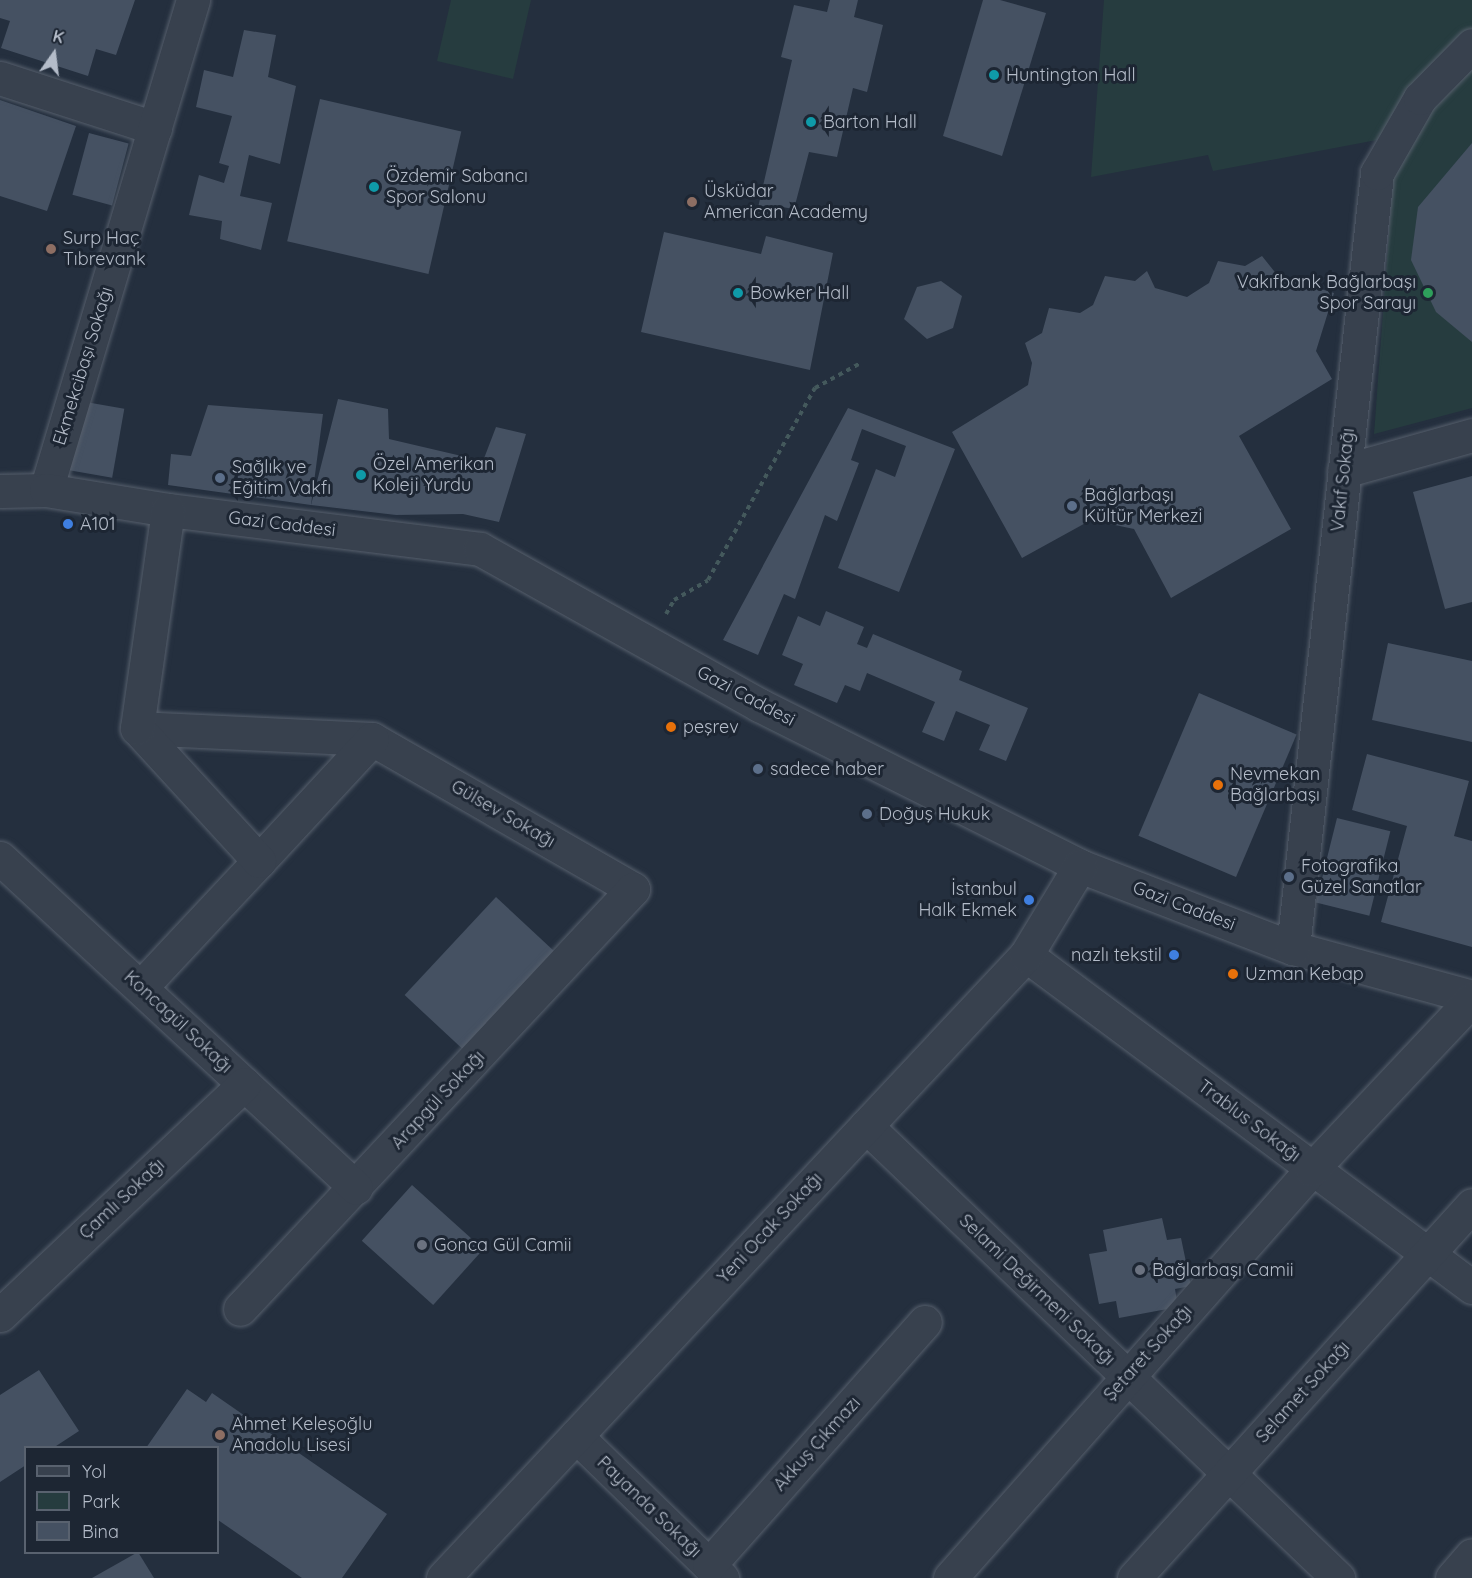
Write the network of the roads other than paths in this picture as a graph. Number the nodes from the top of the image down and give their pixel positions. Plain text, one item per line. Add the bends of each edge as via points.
1 (193, 0) edge
2 (1472, 45) edge
3 (0, 78) edge
4 (155, 128) junction
5 (1472, 435) edge
6 (1344, 471) junction
7 (46, 489) junction
8 (0, 491) edge
9 (168, 510) junction
10 (137, 728) junction
11 (372, 739) junction
12 (0, 858) edge
13 (259, 861) junction
14 (1080, 866) junction
15 (633, 889) joint
16 (1293, 948) junction
17 (1026, 955) junction
18 (141, 987) junction
19 (1472, 998) edge
20 (244, 1084) junction
21 (866, 1126) junction
22 (1312, 1169) junction
23 (356, 1188) junction
24 (1472, 1205) edge
25 (1428, 1254) junction
26 (1472, 1287) edge
27 (240, 1309) dead end
28 (0, 1315) edge
29 (925, 1322) dead end
30 (1128, 1377) junction
31 (576, 1436) junction
32 (1229, 1473) junction
33 (1472, 1555) edge
34 (715, 1572) edge
35 (443, 1578) edge
36 (950, 1578) edge
37 (1134, 1578) edge
38 (1338, 1578) edge
39 (1452, 1578) edge

1 - 4 street, Ekmekcibaşı Sokağı
2 - 6 street, Vakıf Sokağı via 1420,98 1377,173
3 - 4 street
4 - 7 street, Ekmekcibaşı Sokağı
5 - 6 street
6 - 16 street, Vakıf Sokağı
7 - 8 street, Gazi Caddesi
7 - 9 street, Gazi Caddesi
9 - 10 street
9 - 14 street, Gazi Caddesi via 480,549 759,705
10 - 11 street, Gülsev Sokağı
10 - 13 street
11 - 13 street
11 - 15 street, Gülsev Sokağı
12 - 18 street, Koncagül Sokağı
13 - 18 street
14 - 16 street, Gazi Caddesi
14 - 17 street, Yeni Ocak Sokağı
15 - 23 street, Arapgül Sokağı
16 - 19 street, Gazi Caddesi
17 - 21 street, Yeni Ocak Sokağı
17 - 22 street, Trablus Sokağı
18 - 20 street, Koncagül Sokağı
19 - 22 street, Şetaret Sokağı
20 - 23 street, Koncagül Sokağı
20 - 28 street, Çamlı Sokağı
21 - 30 street, Selami Değirmeni Sokağı
21 - 31 street, Yeni Ocak Sokağı
22 - 25 street, Trablus Sokağı
22 - 30 street, Şetaret Sokağı
23 - 27 street, Arapgül Sokağı
24 - 25 street, Selamet Sokağı
25 - 26 street, Trablus Sokağı
25 - 32 street, Selamet Sokağı
29 - 34 street, Akkuş Çıkmazı
30 - 32 street, Selami Değirmeni Sokağı
30 - 36 street, Şetaret Sokağı
31 - 34 street, Payanda Sokağı
31 - 35 street, Yeni Ocak Sokağı
32 - 37 street, Selamet Sokağı
32 - 38 street, Selami Değirmeni Sokağı
33 - 39 street

